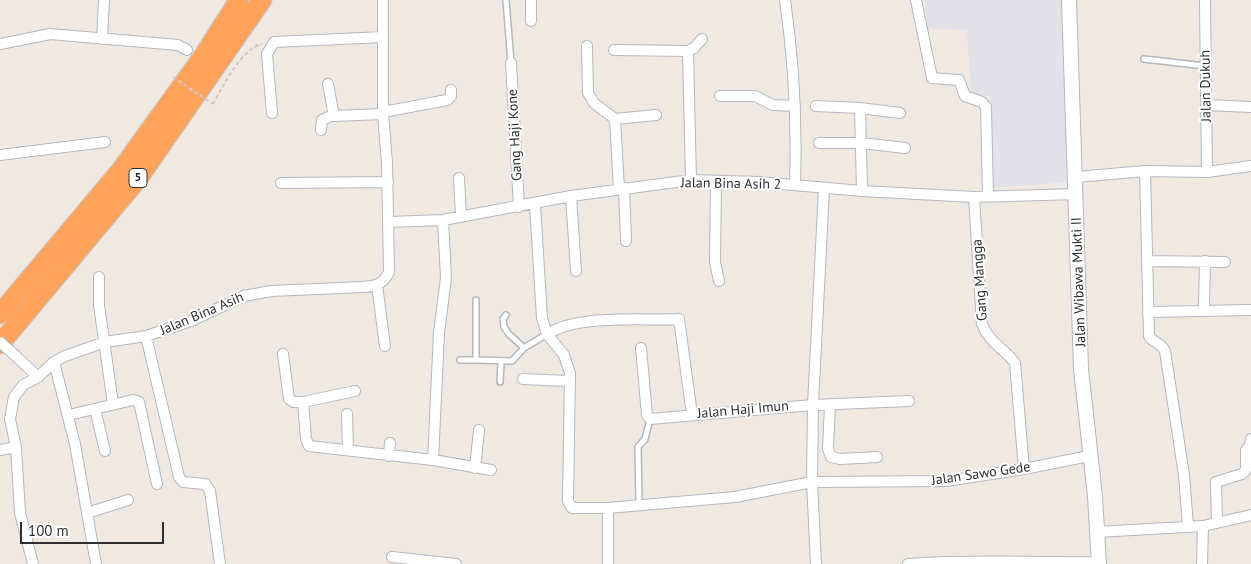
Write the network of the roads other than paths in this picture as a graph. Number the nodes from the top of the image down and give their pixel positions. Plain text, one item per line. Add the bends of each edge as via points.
1 (104, 0) edge
2 (239, 0) edge
3 (262, 0) edge
4 (383, 0) edge
5 (506, 0) edge
6 (531, 0) edge
7 (785, 0) edge
8 (916, 0) edge
9 (1069, 0) edge
10 (1205, 0) edge
11 (531, 21) dead end
12 (382, 37) junction
13 (102, 39) junction
14 (702, 39) dead end
15 (0, 44) edge
16 (586, 46) dead end
17 (187, 50) dead end
18 (614, 50) dead end
19 (688, 51) junction
20 (1144, 59) dead end
21 (510, 63) joint
22 (1206, 66) junction
23 (328, 84) dead end
24 (451, 90) dead end
25 (720, 96) dead end
26 (1206, 105) junction
27 (795, 106) junction
28 (816, 106) dead end
29 (1251, 107) edge
30 (860, 108) junction
31 (272, 113) dead end
32 (383, 113) junction
33 (900, 113) dead end
34 (333, 115) junction
35 (656, 115) dead end
36 (615, 119) junction
37 (321, 130) dead end
38 (105, 142) dead end
39 (819, 143) dead end
40 (861, 143) junction
41 (905, 148) dead end
42 (0, 155) edge
43 (1251, 166) edge
44 (1145, 171) junction
45 (1207, 172) junction
46 (1076, 177) junction
47 (459, 178) dead end
48 (691, 180) junction
49 (716, 181) junction
50 (388, 182) junction
51 (281, 183) dead end
52 (795, 185) junction
53 (824, 188) junction
54 (621, 189) junction
55 (862, 191) junction
56 (1077, 194) junction
57 (572, 196) junction
58 (974, 196) junction
59 (988, 196) junction
60 (535, 205) junction
61 (519, 208) junction
62 (462, 217) junction
63 (443, 220) junction
64 (389, 222) junction
65 (626, 241) dead end
66 (1150, 261) junction
67 (1206, 261) junction
68 (1225, 262) dead end
69 (576, 271) dead end
70 (99, 277) dead end
71 (719, 281) dead end
72 (376, 285) junction
73 (476, 300) dead end
74 (1204, 306) dead end
75 (1150, 310) junction
76 (1251, 310) edge
77 (0, 314) edge
78 (506, 316) dead end
79 (546, 334) junction
80 (146, 336) junction
81 (105, 342) junction
82 (0, 343) edge
83 (384, 346) dead end
84 (524, 348) junction
85 (641, 348) dead end
86 (283, 354) dead end
87 (460, 360) dead end
88 (476, 360) junction
89 (54, 362) junction
90 (501, 362) junction
91 (38, 377) junction
92 (523, 379) dead end
93 (568, 381) junction
94 (500, 382) dead end
95 (355, 391) dead end
96 (909, 401) dead end
97 (303, 402) junction
98 (113, 404) junction
99 (813, 405) junction
100 (830, 405) junction
101 (95, 409) junction
102 (73, 414) dead end
103 (347, 414) dead end
104 (692, 414) junction
105 (650, 419) junction
106 (479, 430) dead end
107 (1251, 439) edge
108 (390, 443) dead end
109 (16, 447) junction
110 (348, 449) junction
111 (0, 450) edge
112 (105, 451) dead end
113 (389, 456) junction
114 (1089, 456) junction
115 (877, 457) dead end
116 (433, 460) junction
117 (475, 468) junction
118 (1024, 469) junction
119 (491, 470) dead end
120 (812, 482) junction
121 (157, 484) dead end
122 (128, 500) dead end
123 (639, 504) junction
124 (608, 508) junction
125 (87, 513) junction
126 (1251, 515) edge
127 (1217, 523) junction
128 (1188, 526) junction
129 (1203, 526) junction
130 (1097, 532) junction
131 (392, 557) dead end
132 (950, 562) edge
133 (1099, 563) edge
134 (33, 564) edge
135 (96, 564) edge
136 (220, 564) edge
137 (456, 564) edge
138 (608, 564) edge
139 (816, 564) edge
140 (908, 564) edge
141 (1033, 564) edge
142 (1202, 564) edge

1 - 13 street
2 - 77 highway, 5 via 202,58 121,170
3 - 82 highway, 5 via 137,180
4 - 12 street
5 - 21 lane
6 - 11 street
7 - 27 street via 793,53
8 - 59 street via 932,78 959,80 965,96 982,102 986,107
9 - 46 main road, Jalan Wibawa Mukti II
10 - 22 street, Jalan Dukuh
12 - 31 street via 274,42 267,54
12 - 32 street
13 - 15 street via 50,34
13 - 17 street via 178,45
14 - 19 street
16 - 36 street via 588,93 594,103
18 - 19 street
19 - 48 street
20 - 22 lane
21 - 61 street, Gang Haji Kone
22 - 26 street, Jalan Dukuh
23 - 34 street
24 - 32 street via 447,100
25 - 27 street via 755,96 772,105
26 - 29 street
26 - 45 street, Jalan Dukuh
27 - 52 street
28 - 30 street
30 - 33 street
30 - 40 street
32 - 34 street
32 - 50 street
34 - 37 street via 322,120
35 - 36 street
36 - 54 street
38 - 42 street
39 - 40 street
40 - 41 street
40 - 55 street
43 - 45 street
44 - 45 street
44 - 46 street
44 - 66 street
46 - 56 main road, Jalan Wibawa Mukti II
47 - 62 street
48 - 49 street, Jalan Bina Asih 2
48 - 54 street, Jalan Bina Asih 2
49 - 52 street, Jalan Bina Asih 2
49 - 71 street via 714,253
50 - 51 street
50 - 64 street
52 - 53 street, Jalan Bina Asih 2
53 - 55 street, Jalan Bina Asih 2
53 - 99 street
54 - 57 street, Jalan Bina Asih 2
54 - 65 street
55 - 58 street, Jalan Bina Asih 2
56 - 59 street, Jalan Bina Asih 2
56 - 114 main road, Jalan Wibawa Mukti II via 1081,369
57 - 60 street, Jalan Bina Asih 2
57 - 69 street
58 - 59 street, Jalan Bina Asih 2
58 - 118 street, Gang Mangga via 982,324 987,337 1015,363
60 - 61 street, Jalan Bina Asih 2
60 - 79 street via 542,318
61 - 62 street, Jalan Bina Asih 2
62 - 63 street, Jalan Bina Asih 2
63 - 64 street, Jalan Bina Asih 2
63 - 116 street via 446,278 439,333
64 - 72 street via 388,272 385,279
66 - 67 street
66 - 75 street
67 - 68 street
67 - 74 street
70 - 81 street via 99,305
72 - 80 street, Jalan Bina Asih via 272,291 244,296 224,303 191,322
72 - 83 street
73 - 88 lane
75 - 76 street
75 - 128 street via 1149,336 1166,351
78 - 84 lane via 504,327
79 - 84 lane
79 - 93 street via 564,355 568,364
79 - 104 street via 557,327 587,322 679,319
80 - 81 street, Jalan Bina Asih
80 - 136 street via 179,476 184,482 205,484 210,490
81 - 89 street, Jalan Bina Asih
81 - 98 street
82 - 91 street, bridge
84 - 90 lane via 512,361
85 - 105 street
86 - 97 street via 290,399
87 - 88 lane
88 - 90 lane
89 - 91 street, Jalan Bina Asih
89 - 125 street via 75,444
90 - 94 lane
91 - 109 street, Jalan Bina Asih via 23,385 14,397 10,419
92 - 93 street
93 - 124 street, Jalan Sawo Gede via 568,501 576,510
95 - 97 street
96 - 100 street, Jalan Haji Imun
97 - 110 street via 306,439 310,446
98 - 101 street
98 - 121 street via 138,402
99 - 100 street, Jalan Haji Imun
99 - 104 street, Jalan Haji Imun
99 - 120 street
100 - 115 street via 828,449 831,457
101 - 102 street
101 - 112 street
103 - 110 street
104 - 105 street, Jalan Haji Imun
105 - 123 lane via 645,439 638,447
106 - 117 street
107 - 127 street via 1246,450 1246,470 1216,482
108 - 113 street
109 - 111 street
109 - 134 street, Jalan Bina Asih via 20,513
110 - 113 street
113 - 116 street
114 - 118 street, Jalan Sawo Gede
114 - 130 main road, Jalan Wibawa Mukti II
116 - 117 street
117 - 119 street
118 - 120 street, Jalan Sawo Gede via 947,481
120 - 123 street, Jalan Sawo Gede via 735,497
120 - 139 street
122 - 125 street
123 - 124 street, Jalan Sawo Gede
124 - 138 street
125 - 135 street
126 - 127 street
127 - 129 street
128 - 129 street
128 - 130 street
129 - 142 street
130 - 133 main road, Jalan Wibawa Mukti II
131 - 137 street
132 - 140 street
132 - 141 street
133 - 141 street

